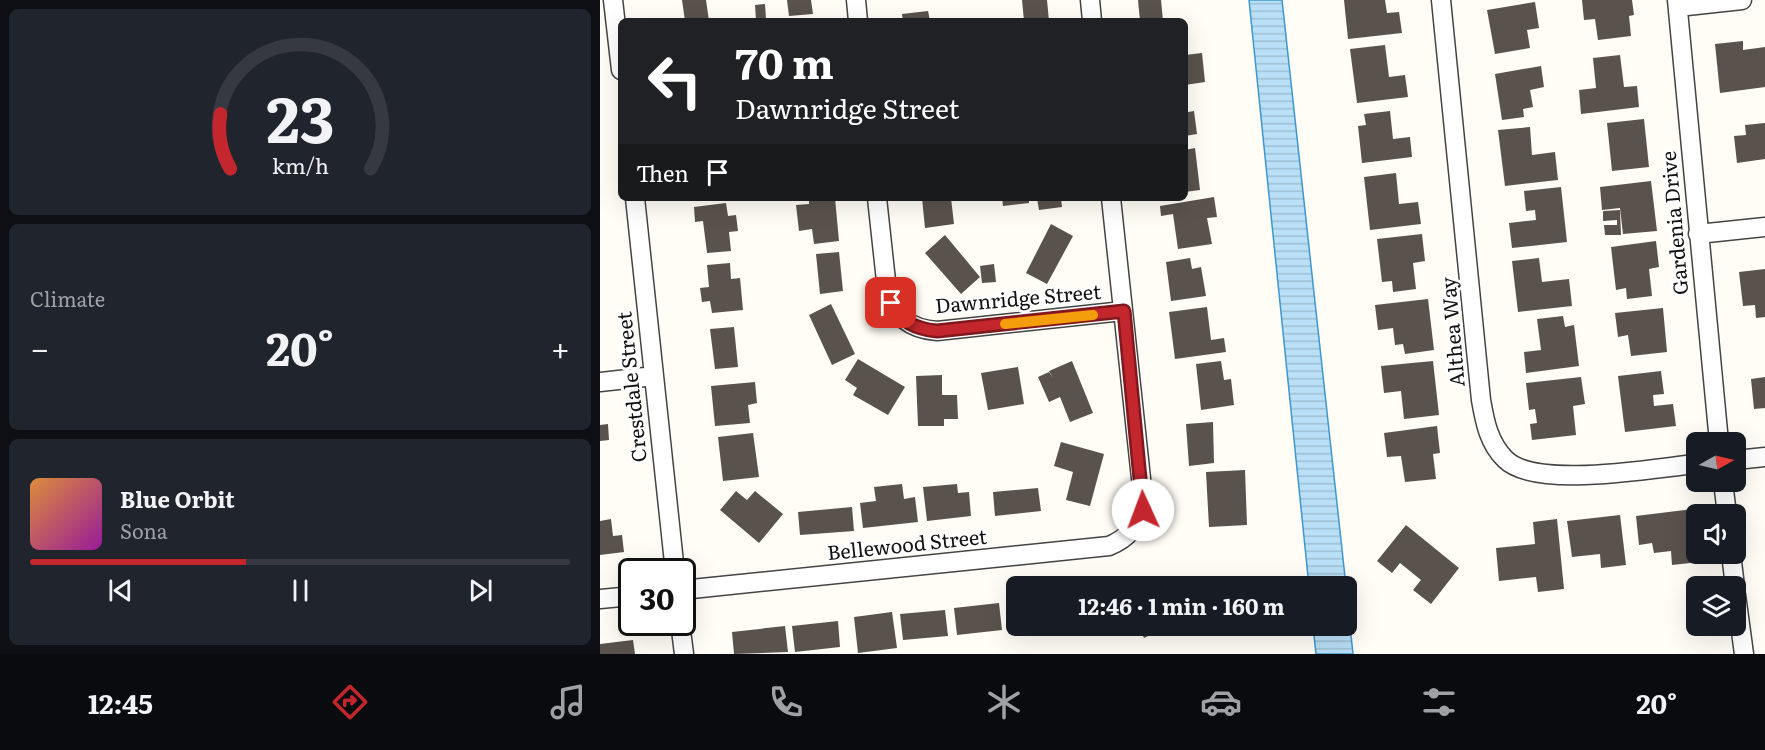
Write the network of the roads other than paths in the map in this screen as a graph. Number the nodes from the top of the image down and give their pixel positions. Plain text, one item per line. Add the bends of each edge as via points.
1 (614, 0) edge
2 (856, 0) edge
3 (1090, 0) edge
4 (1441, 0) edge
5 (1742, 0) edge
6 (1677, 3) edge
7 (858, 18) edge
8 (1092, 18) edge
9 (618, 40) edge
10 (635, 201) edge
11 (877, 201) edge
12 (1111, 201) edge
13 (1765, 227) edge
14 (1698, 234) junction
15 (1124, 311) junction
16 (654, 376) junction
17 (600, 382) edge
18 (1718, 432) edge
19 (1765, 457) edge
20 (1746, 459) edge
21 (1686, 465) edge
22 (674, 558) edge
23 (696, 589) edge
24 (618, 597) edge
25 (600, 599) edge
26 (682, 636) edge
27 (1742, 636) edge
28 (684, 654) edge
29 (1744, 654) edge

1 - 9 street
2 - 7 street
3 - 8 street
4 - 21 street, Althea Way via 1487,433 1506,460 1537,474 1567,476
5 - 6 street
6 - 14 street, Gardenia Drive
10 - 16 street, Crestdale Street
11 - 15 street, Dawnridge Street via 889,297 898,315 909,324 937,331
12 - 15 street
13 - 14 street
14 - 18 street, Gardenia Drive
15 - 23 street, Bellewood Street via 1143,510 1133,532 1122,541 1110,546
16 - 17 street
16 - 22 street, Crestdale Street
19 - 20 street
24 - 25 street
26 - 28 street
27 - 29 street

